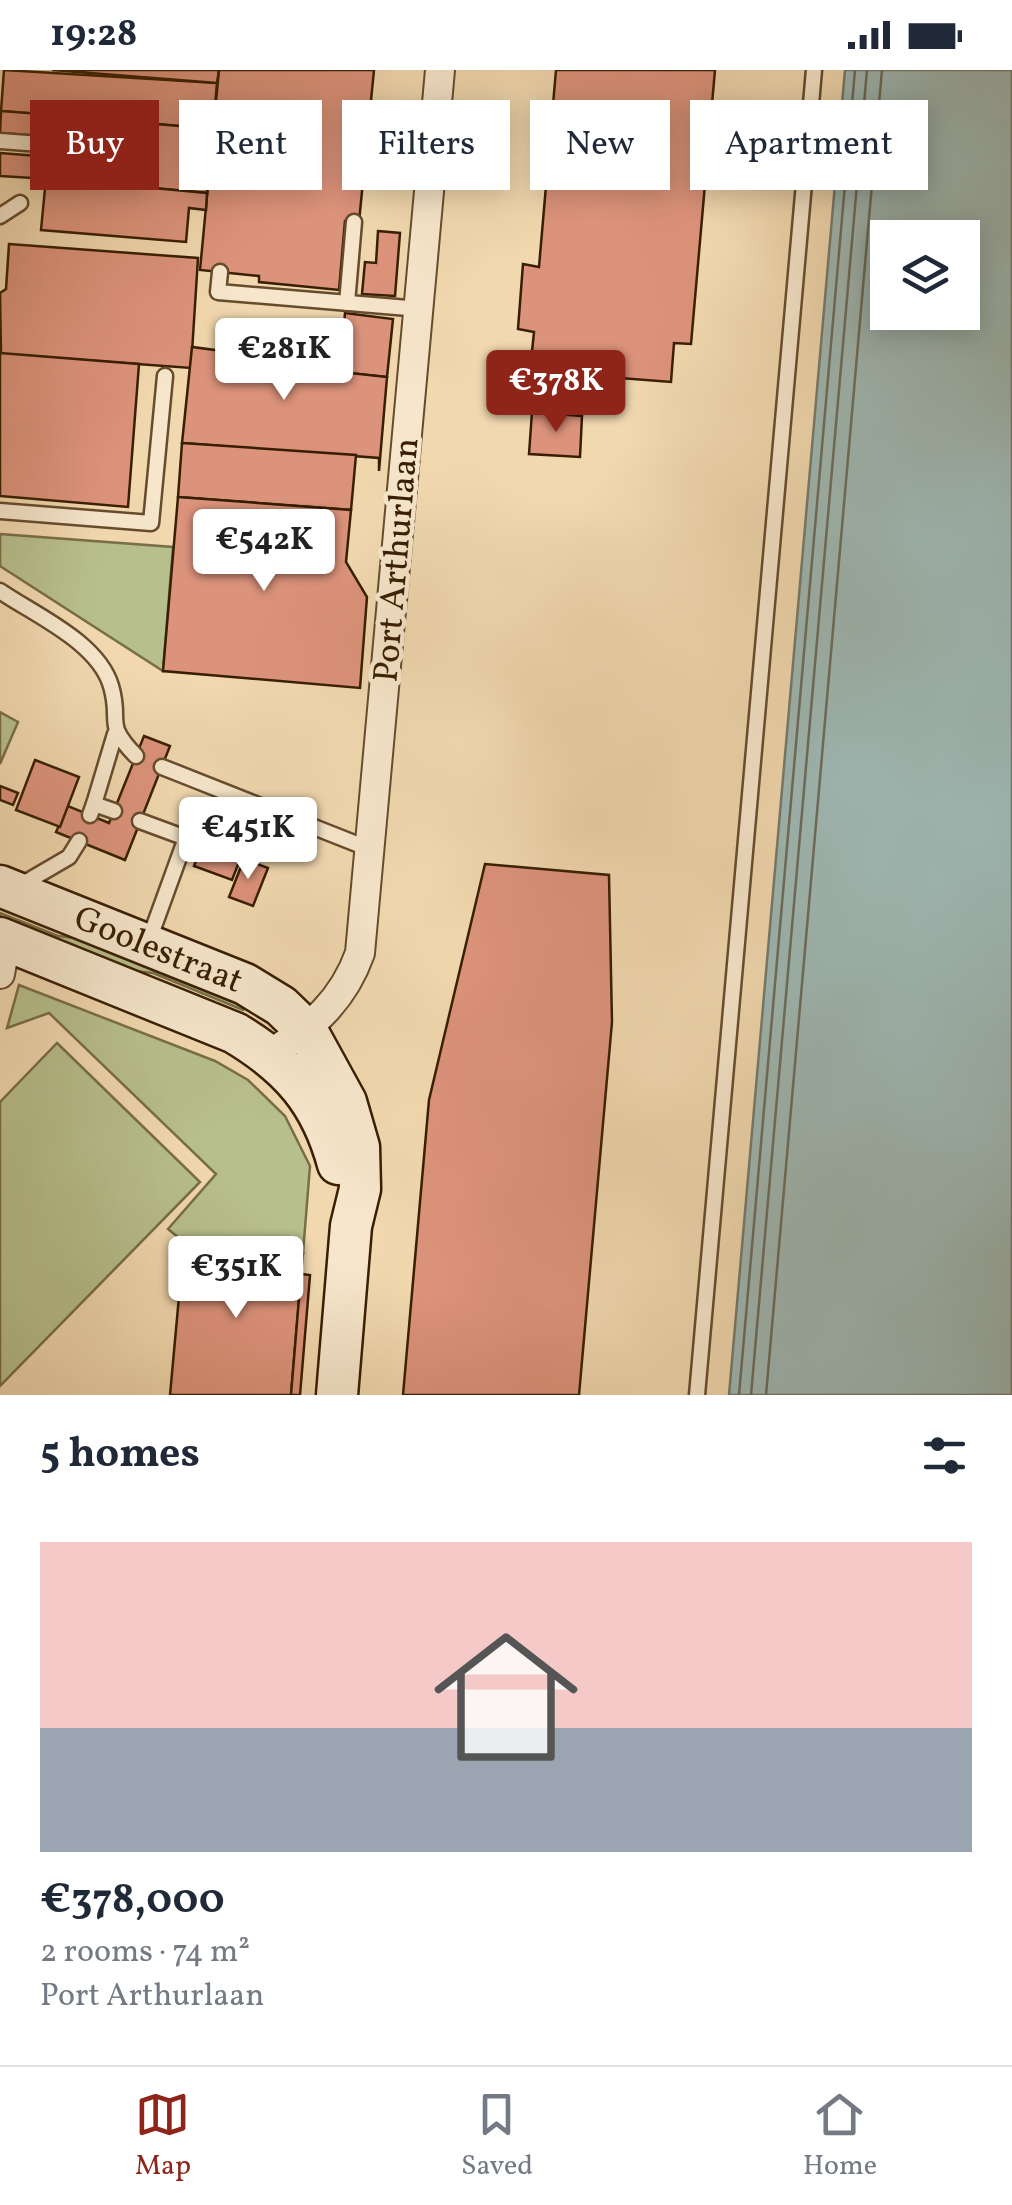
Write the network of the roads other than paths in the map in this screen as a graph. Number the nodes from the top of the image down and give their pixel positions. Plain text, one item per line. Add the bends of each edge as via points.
1 (440, 70) edge
2 (814, 70) edge
3 (0, 142) edge
4 (30, 144) edge
5 (20, 203) dead end
6 (0, 216) edge
7 (354, 222) dead end
8 (220, 272) dead end
9 (346, 302) junction
10 (420, 309) junction
11 (165, 376) dead end
12 (0, 512) edge
13 (0, 591) edge
14 (115, 734) junction
15 (136, 756) dead end
16 (162, 767) dead end
17 (114, 811) dead end
18 (140, 821) dead end
19 (79, 841) dead end
20 (372, 851) junction
21 (5, 888) edge
22 (147, 945) junction
23 (2, 951) edge
24 (306, 1031) junction
25 (270, 1054) junction
26 (351, 1226) junction
27 (337, 1395) edge
28 (697, 1395) edge

1 - 10 street, Port Arthurlaan
2 - 28 lane
3 - 4 lane
5 - 6 lane
7 - 9 lane
8 - 9 lane via 218,292
9 - 10 lane
10 - 20 street, Port Arthurlaan
11 - 12 lane via 151,523
13 - 14 lane via 87,650 111,685
14 - 15 lane
14 - 17 lane via 92,809
16 - 20 lane
18 - 22 lane via 186,838
19 - 21 lane via 70,858
20 - 24 street, Port Arthurlaan via 350,983
21 - 22 main road, Goolestraat
22 - 24 main road, Goolestraat via 244,984
23 - 25 main road, Goolestraat via 234,1033
24 - 25 street, Port Arthurlaan
24 - 26 main road via 346,1102 359,1147 360,1189
25 - 26 main road via 328,1126
26 - 27 main road

